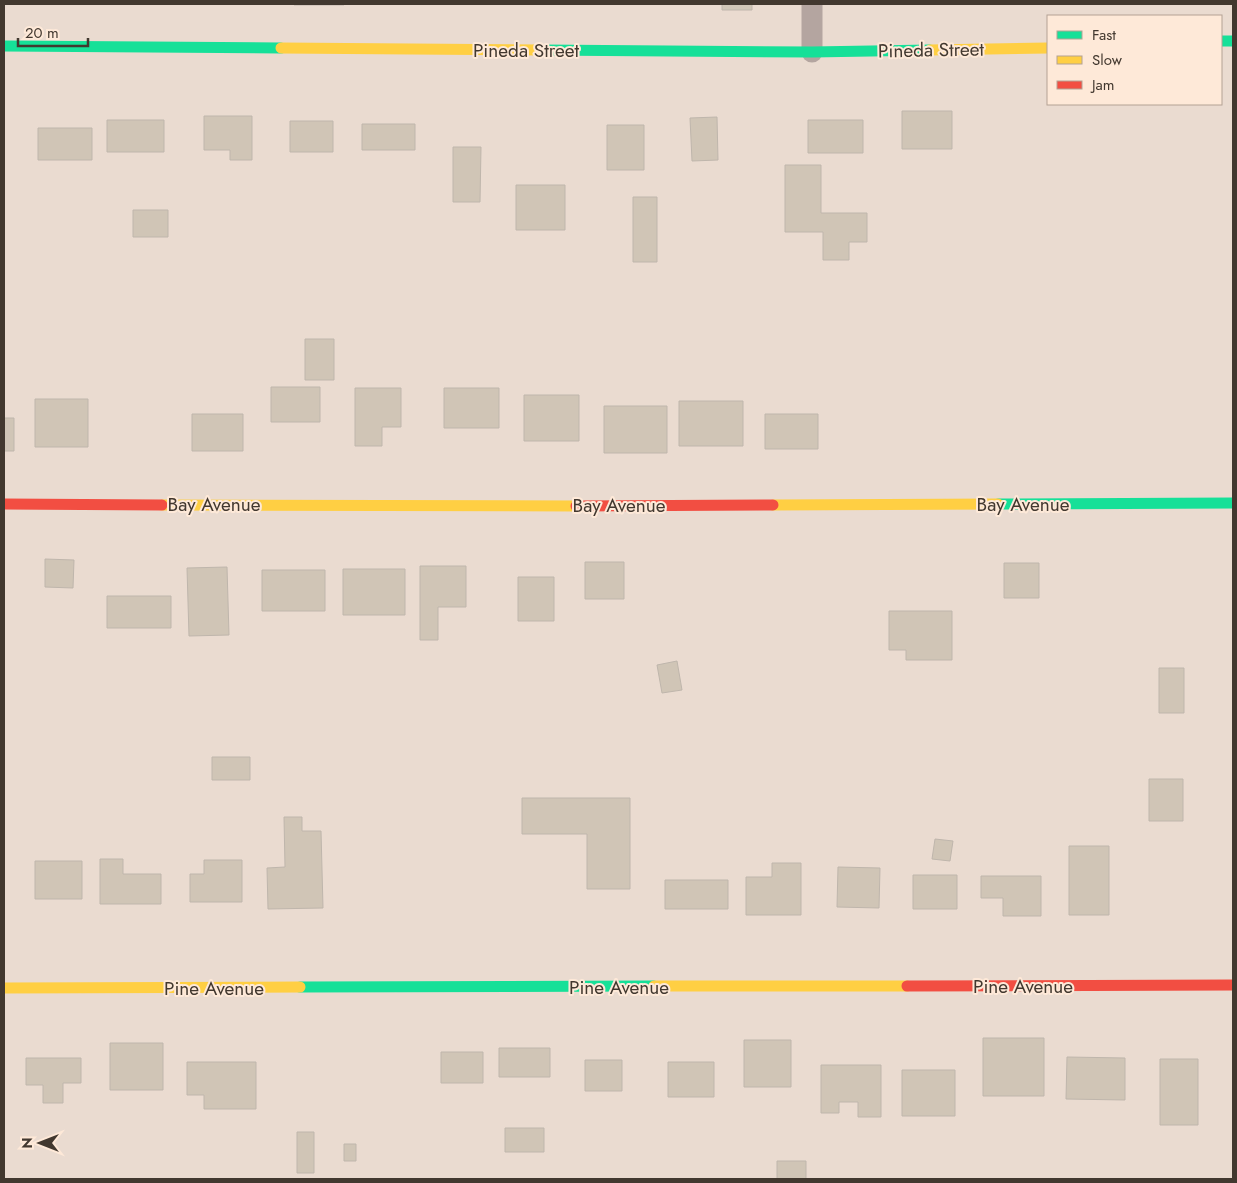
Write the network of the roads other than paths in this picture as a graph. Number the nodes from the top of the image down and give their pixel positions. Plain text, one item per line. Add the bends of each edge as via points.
1 (812, 4) edge
2 (4, 46) edge
3 (1047, 48) edge
4 (812, 52) junction
5 (1233, 503) edge
6 (4, 504) edge
7 (1233, 986) edge
8 (4, 988) edge

1 - 4 street
2 - 4 street, Pineda Street
3 - 4 street, Pineda Street
5 - 6 street, Bay Avenue via 639,506
7 - 8 street, Pine Avenue

